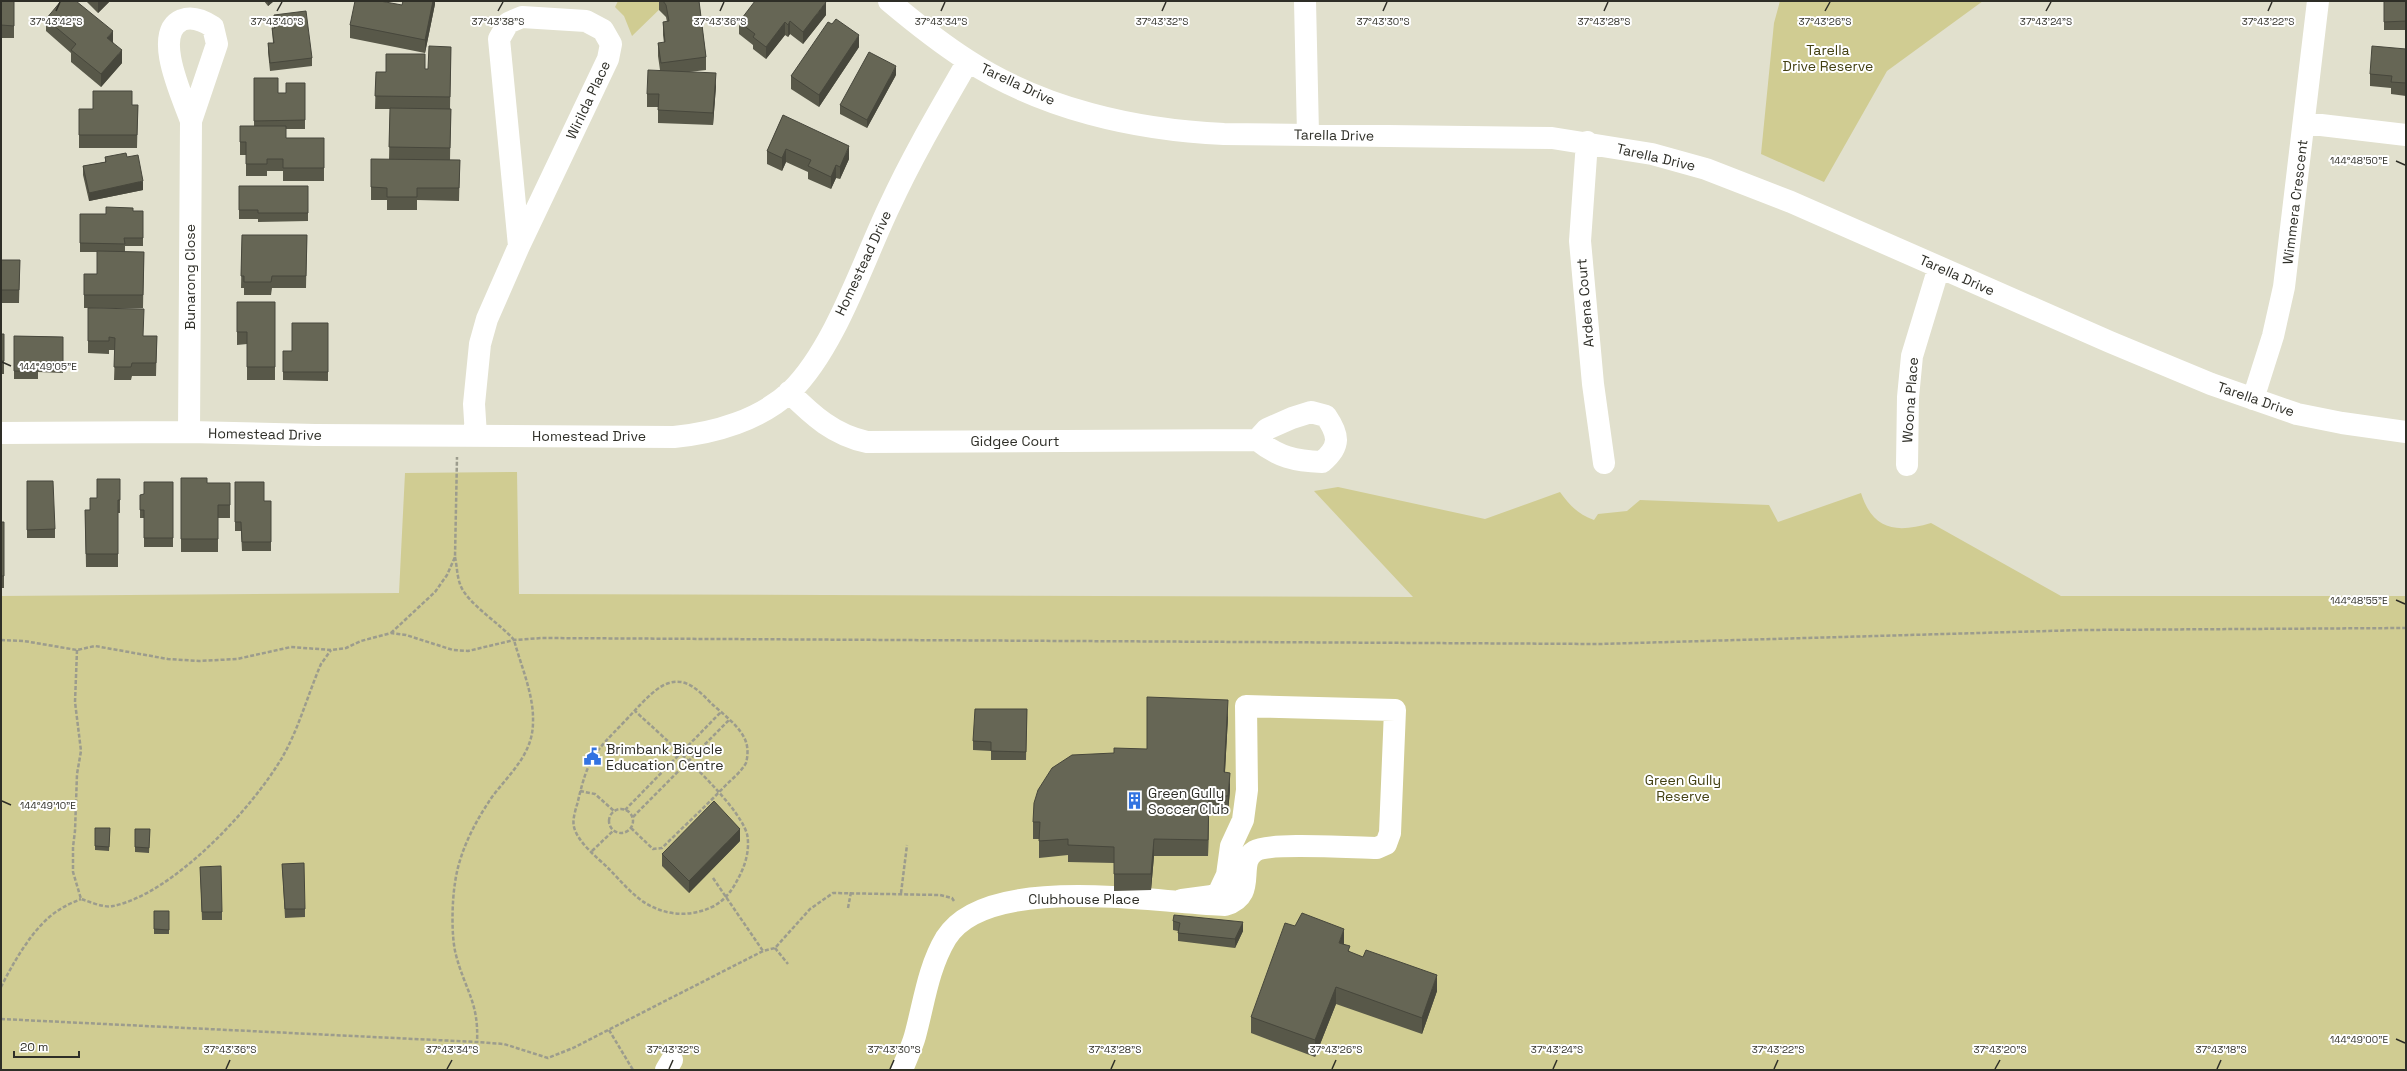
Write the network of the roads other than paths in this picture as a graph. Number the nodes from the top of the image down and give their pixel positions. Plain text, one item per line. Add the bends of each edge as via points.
1 (889, 1) edge
2 (1305, 1) edge
3 (2318, 1) edge
4 (968, 61) junction
5 (191, 121) dead end
6 (2304, 123) junction
7 (1308, 134) junction
8 (2406, 135) edge
9 (1587, 142) junction
10 (519, 246) junction
11 (1939, 267) junction
12 (789, 392) junction
13 (2253, 399) junction
14 (189, 432) junction
15 (2406, 432) edge
16 (1, 433) edge
17 (467, 436) junction
18 (1257, 440) dead end
19 (1604, 462) dead end
20 (1907, 465) dead end
21 (1182, 900) junction
22 (902, 1070) edge

1 - 4 street, Tarella Drive via 926,32
2 - 7 street
3 - 6 street, Wimmera Crescent
4 - 7 street, Tarella Drive via 1049,100 1128,123 1182,132
4 - 12 street, Homestead Drive via 925,136 890,205 822,352
5 - 14 street, Bunarong Close
6 - 8 street
6 - 13 street, Wimmera Crescent via 2284,287 2273,336
7 - 9 street, Tarella Drive via 1510,137
9 - 11 street, Tarella Drive via 1652,154 1706,169 1791,202
9 - 19 street, Ardena Court via 1580,241 1593,384
10 - 10 street, Wirilda Place via 499,39 508,23 522,17 586,21 603,30 611,44 608,59
10 - 17 street, Wirilda Place via 491,308 480,344 474,404
11 - 13 street, Tarella Drive via 2110,342
11 - 20 street, Woona Place via 1912,356 1908,397
12 - 17 street, Homestead Drive via 760,412 733,424 698,434 674,437
12 - 18 street, Gidgee Court via 830,428 848,438 867,442
13 - 15 street, Tarella Drive via 2297,414
14 - 16 street, Homestead Drive
14 - 17 street, Homestead Drive
21 - 21 street via 1212,896 1219,892 1228,876 1231,846 1243,820 1248,790 1246,706 1395,710 1390,833 1386,844 1377,848 1263,847 1251,854 1248,859 1245,887 1235,902 1214,905
21 - 22 street, Clubhouse Place via 1031,897 987,907 965,919 947,936 936,958 915,1038

